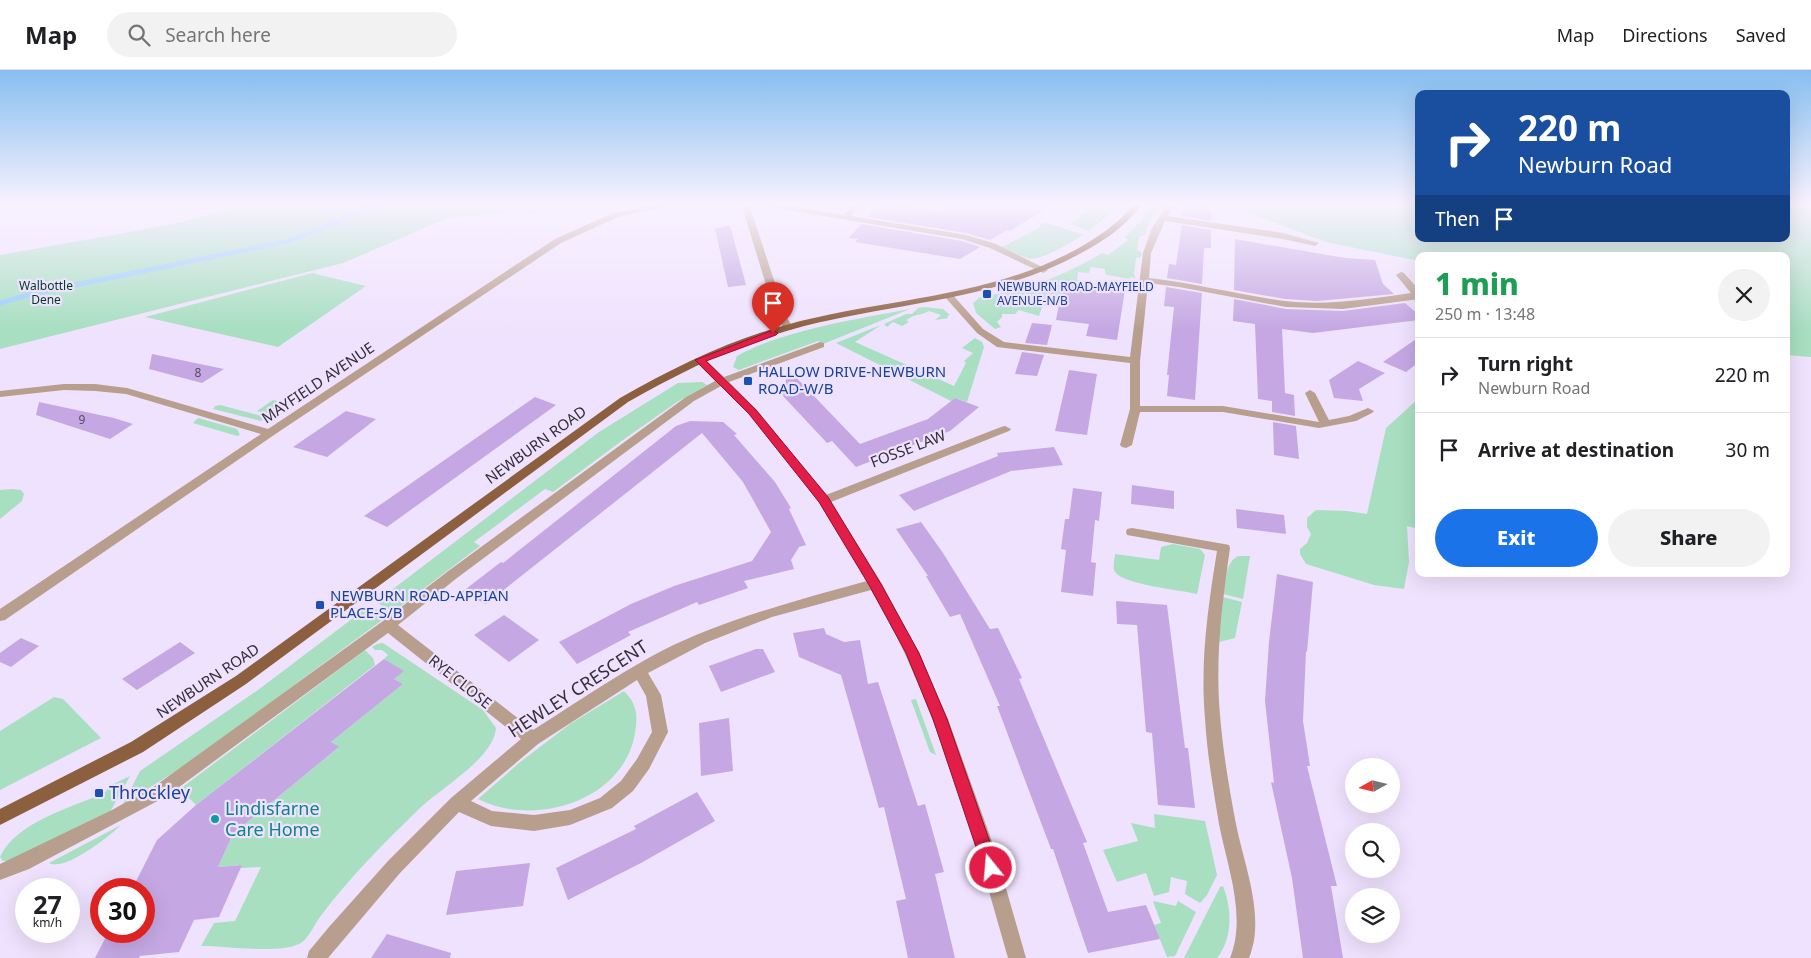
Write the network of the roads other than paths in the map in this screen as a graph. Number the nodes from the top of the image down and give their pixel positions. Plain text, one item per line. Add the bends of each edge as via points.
1 (550, 246) edge
2 (759, 246) edge
3 (994, 246) edge
4 (1087, 246) edge
5 (1149, 246) edge
6 (1044, 270) junction
7 (1401, 275) dead end
8 (1143, 280) junction
9 (1415, 292) edge
10 (949, 296) junction
11 (1415, 296) edge
12 (788, 328) junction
13 (820, 345) dead end
14 (700, 360) junction
15 (1136, 361) junction
16 (723, 381) junction
17 (1310, 393) dead end
18 (0, 394) edge
19 (1134, 409) junction
20 (1368, 411) dead end
21 (1326, 424) junction
22 (1005, 429) dead end
23 (270, 433) junction
24 (1126, 444) dead end
25 (824, 500) junction
26 (1132, 532) dead end
27 (875, 584) junction
28 (0, 616) edge
29 (388, 625) junction
30 (639, 671) junction
31 (532, 739) junction
32 (457, 803) junction
33 (0, 817) edge
34 (0, 872) edge
35 (316, 958) edge
36 (1017, 958) edge
37 (1239, 958) edge

1 - 23 street, MAYFIELD AVENUE
2 - 12 street via 780,314
3 - 6 street
4 - 6 main road, NEWBURN ROAD
5 - 8 street
6 - 10 main road, NEWBURN ROAD
7 - 9 street
8 - 11 street via 1286,304 1343,306
8 - 15 street
10 - 12 main road, NEWBURN ROAD
10 - 15 street via 980,331 1001,345
12 - 14 main road, NEWBURN ROAD
13 - 16 street
14 - 16 street
14 - 33 main road, NEWBURN ROAD via 624,400 241,680 137,748
15 - 19 street
16 - 25 street via 753,412
16 - 29 street via 690,399
17 - 21 street
18 - 23 street via 62,387 127,391
19 - 21 street via 1223,409
19 - 24 street
20 - 21 street via 1352,419
22 - 25 street, FOSSE LAW
23 - 28 street, MAYFIELD AVENUE
25 - 27 street
26 - 37 street via 1224,548 1212,630 1210,678 1220,784 1244,899 1245,932
27 - 30 street, HEWLEY CRESCENT via 768,613 700,639
27 - 36 street via 912,653 940,719 986,850
29 - 31 street, RYE CLOSE
29 - 34 street via 161,791
30 - 31 street, HEWLEY CRESCENT
30 - 32 street via 654,696 660,732 627,786 606,803 570,817 534,823 491,818
31 - 32 street, HEWLEY CRESCENT
32 - 35 street, HEWLEY CRESCENT via 394,867

